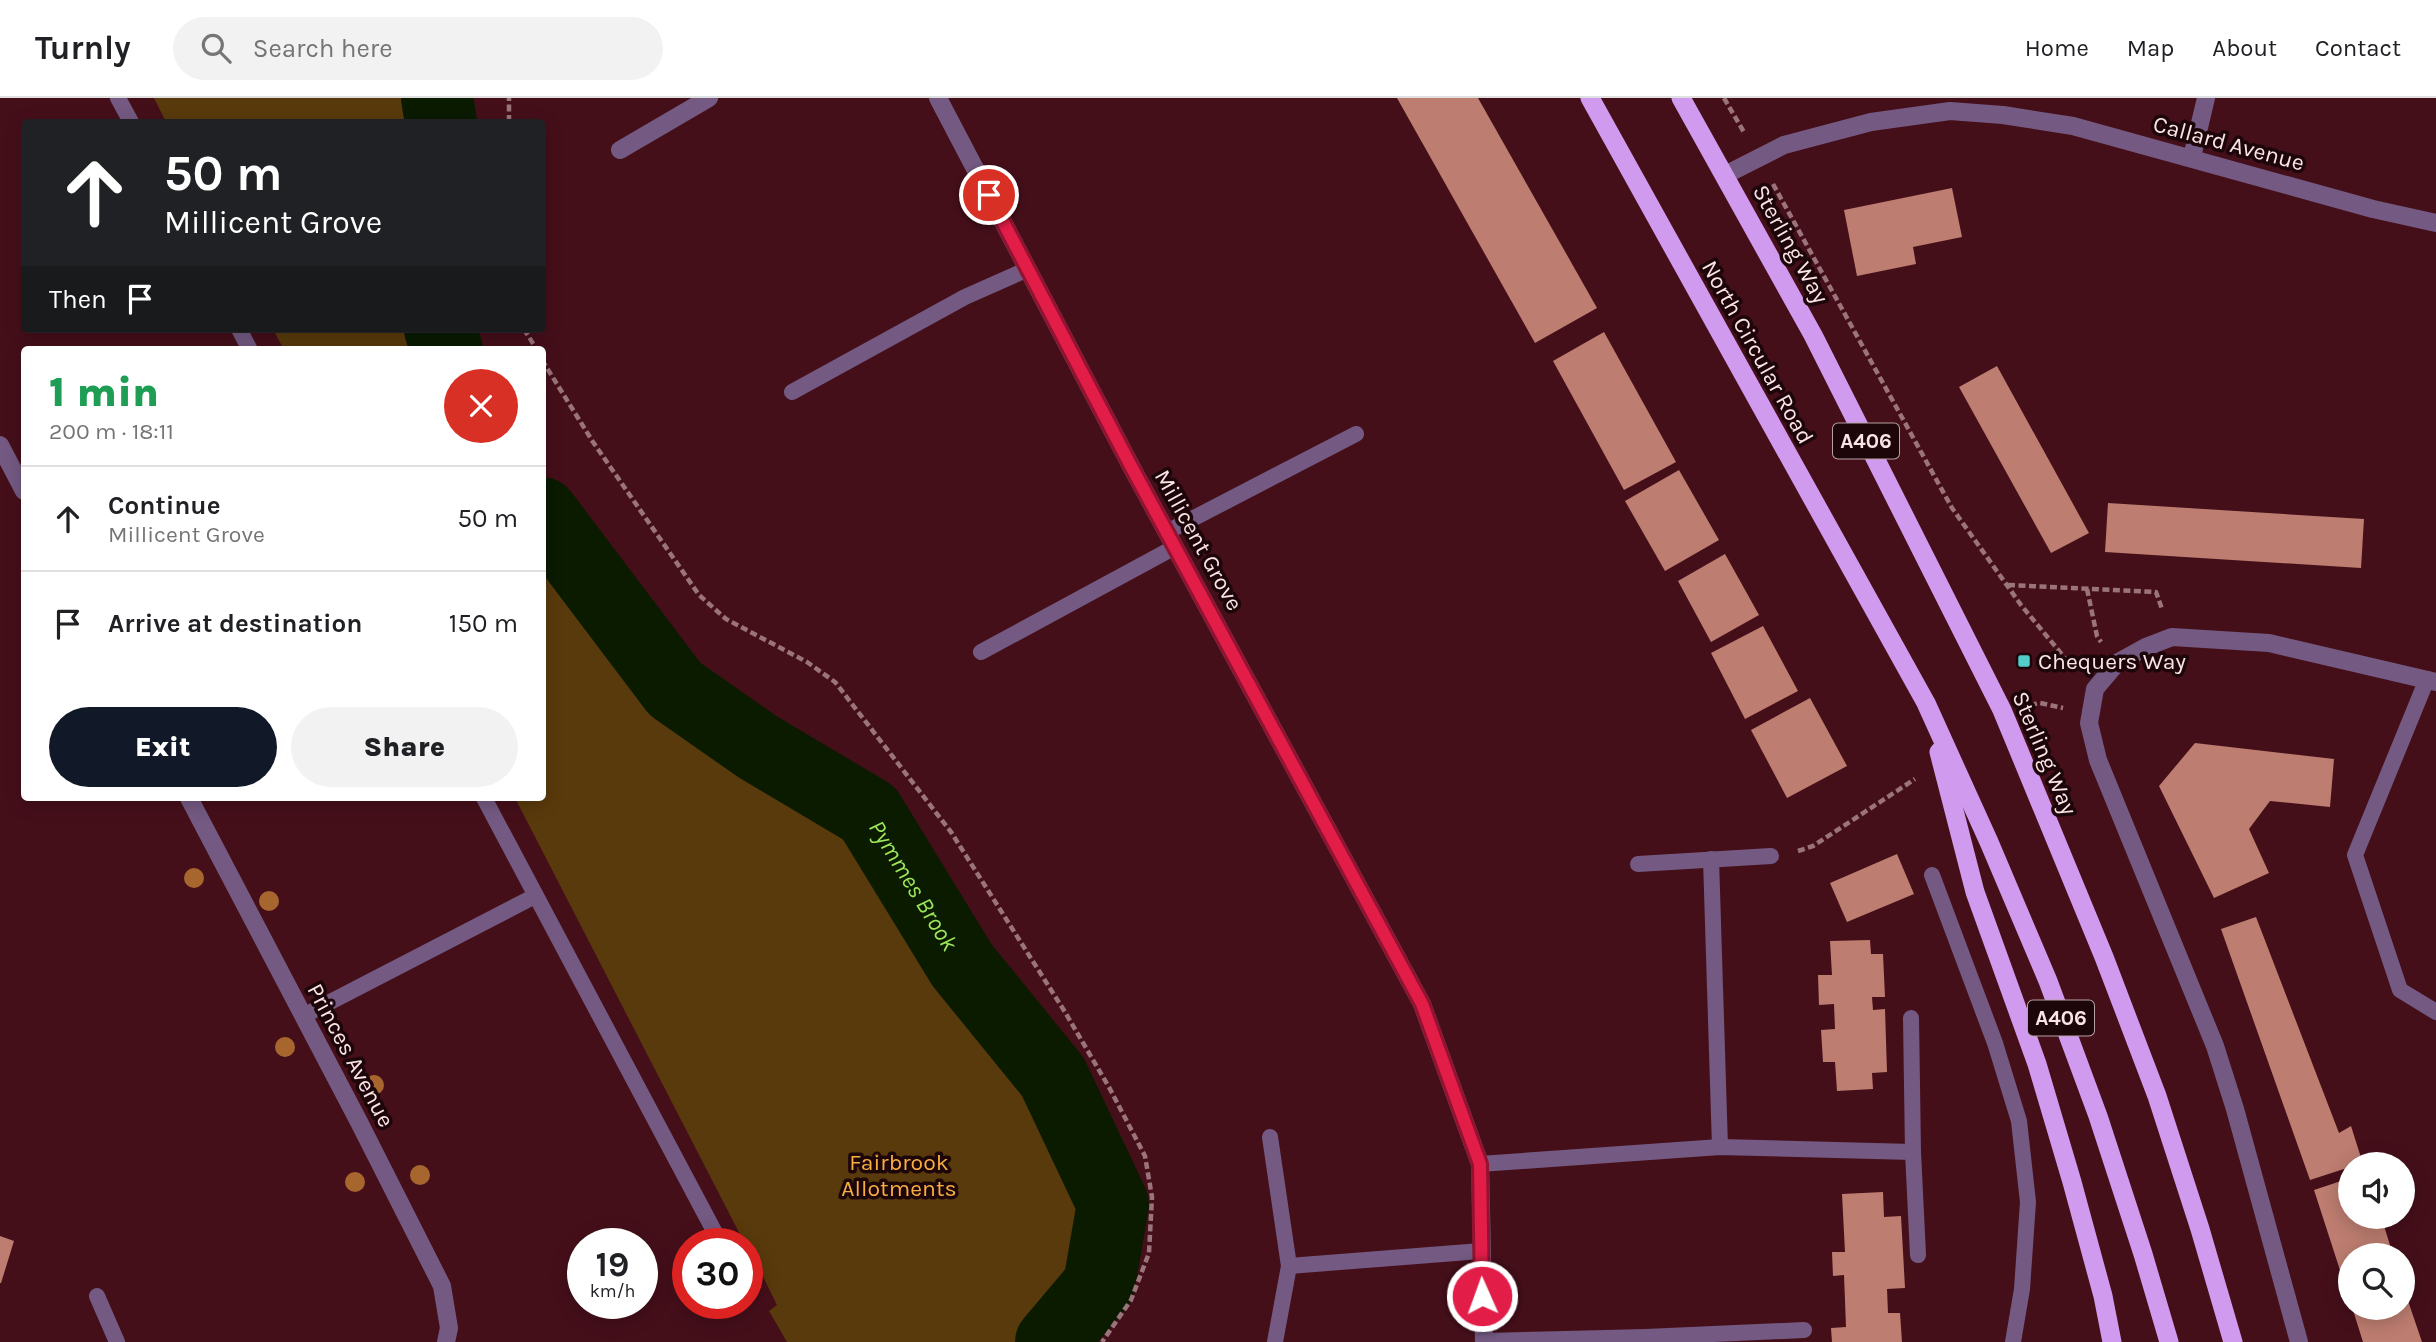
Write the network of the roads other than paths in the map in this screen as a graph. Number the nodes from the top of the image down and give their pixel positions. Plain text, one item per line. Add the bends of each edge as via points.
1 (118, 98) edge
2 (709, 98) edge
3 (938, 98) edge
4 (1590, 98) edge
5 (1681, 98) edge
6 (2206, 98) edge
7 (129, 119) edge
8 (620, 150) dead end
9 (2192, 158) junction
10 (1725, 175) junction
11 (2436, 223) edge
12 (1028, 269) junction
13 (792, 392) dead end
14 (1356, 434) dead end
15 (0, 445) edge
16 (21, 485) edge
17 (1171, 540) junction
18 (981, 652) dead end
19 (2431, 681) edge
20 (1926, 703) junction
21 (191, 801) edge
22 (486, 801) edge
23 (1771, 856) road end
24 (1711, 859) junction
25 (1638, 864) dead end
26 (1932, 876) dead end
27 (536, 897) junction
28 (2436, 1012) edge
29 (303, 1016) junction
30 (1911, 1018) dead end
31 (1270, 1137) dead end
32 (1720, 1147) junction
33 (1913, 1153) junction
34 (1480, 1164) junction
35 (712, 1228) edge
36 (1481, 1251) junction
37 (1919, 1255) dead end
38 (1289, 1266) junction
39 (97, 1296) dead end
40 (1804, 1330) dead end
41 (1646, 1340) edge
42 (117, 1342) edge
43 (446, 1342) edge
44 (1275, 1342) edge
45 (1484, 1342) edge
46 (2013, 1342) edge
47 (2112, 1342) edge
48 (2169, 1342) edge
49 (2233, 1342) edge
50 (2299, 1342) edge

1 - 7 lane
2 - 8 street
3 - 12 street, Millicent Grove
4 - 20 highway, North Circular Road / A406
5 - 10 highway, A406
6 - 9 street
9 - 10 street, Callard Avenue via 2073,126 1950,111 1871,122 1784,145
9 - 11 street, Callard Avenue
10 - 49 highway, Sterling Way / A406 via 1812,335 2002,710 2157,1096
12 - 13 lane via 965,297
12 - 17 street, Millicent Grove
14 - 17 lane
15 - 16 street
17 - 18 lane
17 - 34 street, Millicent Grove via 1422,1004
19 - 28 lane via 2355,855 2400,990
19 - 50 street via 2269,643 2172,637 2118,663 2095,689 2089,723 2098,760 2215,1046
20 - 47 highway, A406 via 1975,892 2037,1064 2064,1156
20 - 48 highway, A406 via 2048,981 2098,1116
21 - 29 street, Princes Avenue
22 - 27 lane
23 - 24 lane
24 - 25 lane
24 - 32 lane
26 - 46 lane via 2019,1121 2028,1202
27 - 29 lane
27 - 35 lane
29 - 43 street, Princes Avenue via 442,1286 449,1328
30 - 33 lane
31 - 38 lane
32 - 33 lane
32 - 34 lane
33 - 37 lane
34 - 36 street, Millicent Grove
36 - 38 lane
36 - 45 street, Millicent Grove
38 - 44 lane
39 - 42 lane
40 - 41 lane
41 - 45 lane

